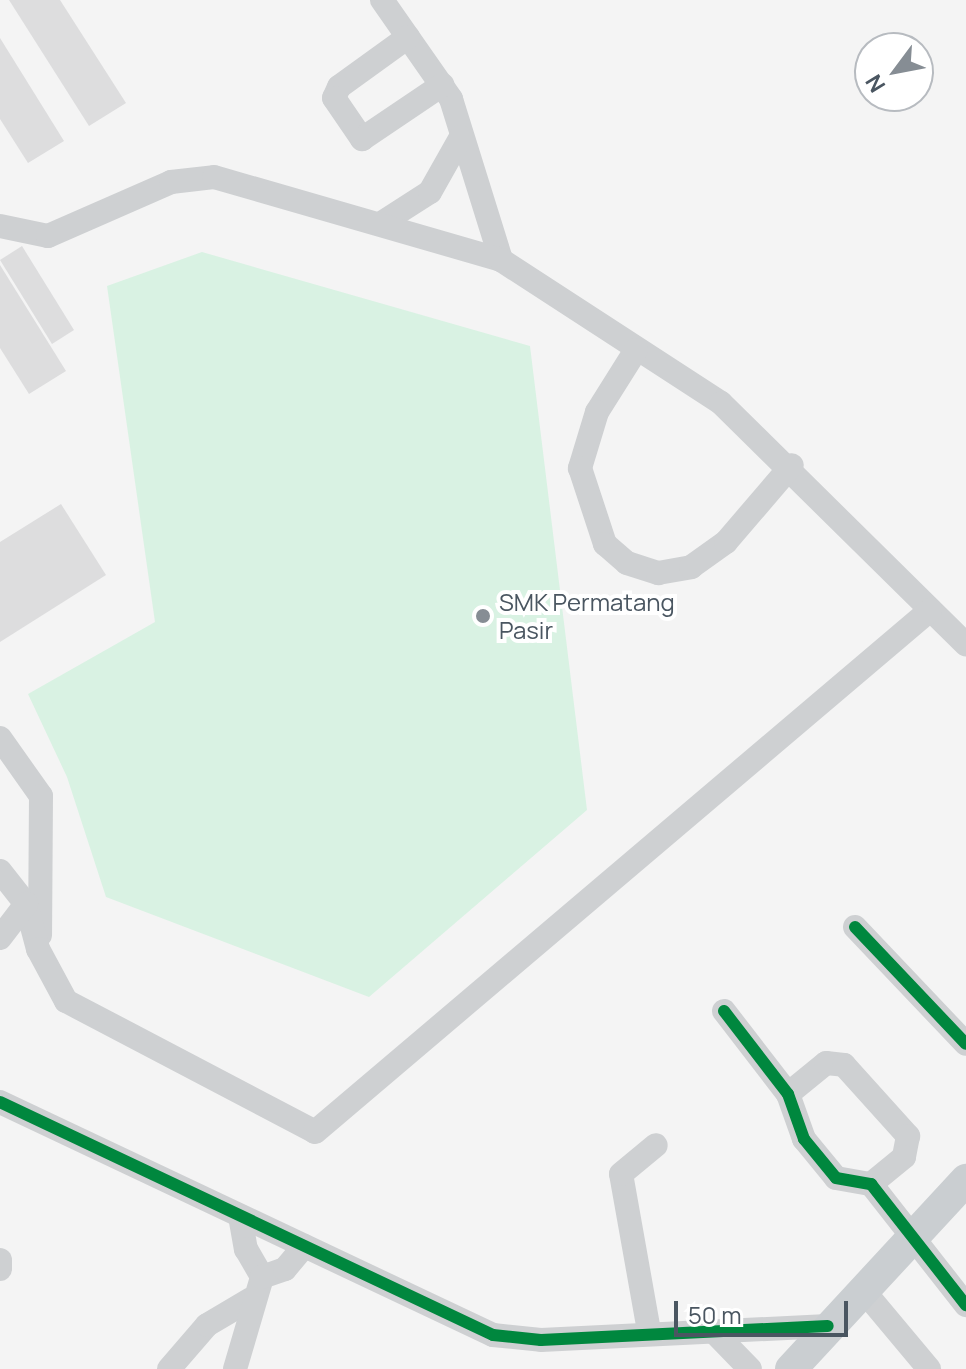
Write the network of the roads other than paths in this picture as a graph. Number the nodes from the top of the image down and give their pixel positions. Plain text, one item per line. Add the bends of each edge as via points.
1 (382, 0) edge
2 (408, 37) junction
3 (442, 85) junction
4 (461, 137) junction
5 (380, 224) junction
6 (0, 226) edge
7 (501, 260) junction
8 (636, 350) junction
9 (792, 465) junction
10 (930, 610) junction
11 (966, 645) edge
12 (0, 738) edge
13 (0, 871) edge
14 (26, 904) junction
15 (855, 927) dead end
16 (0, 938) edge
17 (38, 949) junction
18 (724, 1011) dead end
19 (966, 1044) edge
20 (788, 1094) junction
21 (0, 1102) edge
22 (656, 1145) dead end
23 (871, 1184) junction
24 (964, 1186) edge
25 (240, 1216) junction
26 (914, 1235) junction
27 (304, 1246) junction
28 (0, 1260) edge
29 (0, 1269) edge
30 (262, 1277) junction
31 (863, 1290) junction
32 (251, 1299) junction
33 (966, 1305) edge
34 (828, 1326) junction
35 (649, 1331) junction
36 (715, 1333) junction
37 (169, 1369) edge
38 (235, 1369) edge
39 (750, 1369) edge
40 (792, 1369) edge
41 (929, 1369) edge

1 - 2 street
2 - 3 street
2 - 3 street via 339,87 334,98 362,139
3 - 4 street
4 - 5 street via 430,192
4 - 7 street
5 - 6 street via 214,177 171,182 48,236
5 - 7 street
7 - 8 street
8 - 9 street via 721,403
8 - 9 street via 597,412 580,468 605,544 627,563 658,573 691,567 726,542
9 - 10 street
10 - 11 street
10 - 17 street via 315,1132 66,1001
12 - 17 street via 41,796 45,898
13 - 14 street
14 - 16 street
14 - 17 street
15 - 19 street
18 - 20 street
20 - 23 street via 804,1139 836,1178
20 - 23 street via 826,1063 844,1065 908,1136 904,1157
21 - 25 street
22 - 35 street via 621,1174
23 - 26 street
24 - 26 main road
25 - 27 street
25 - 30 street via 246,1249
26 - 31 main road
26 - 33 street
27 - 30 street via 285,1269
27 - 35 street via 493,1335 541,1340
28 - 29 street
30 - 32 street
31 - 34 main road
31 - 41 street
32 - 37 street via 207,1325
32 - 38 street
34 - 36 street
34 - 40 main road
35 - 36 street
36 - 39 street

